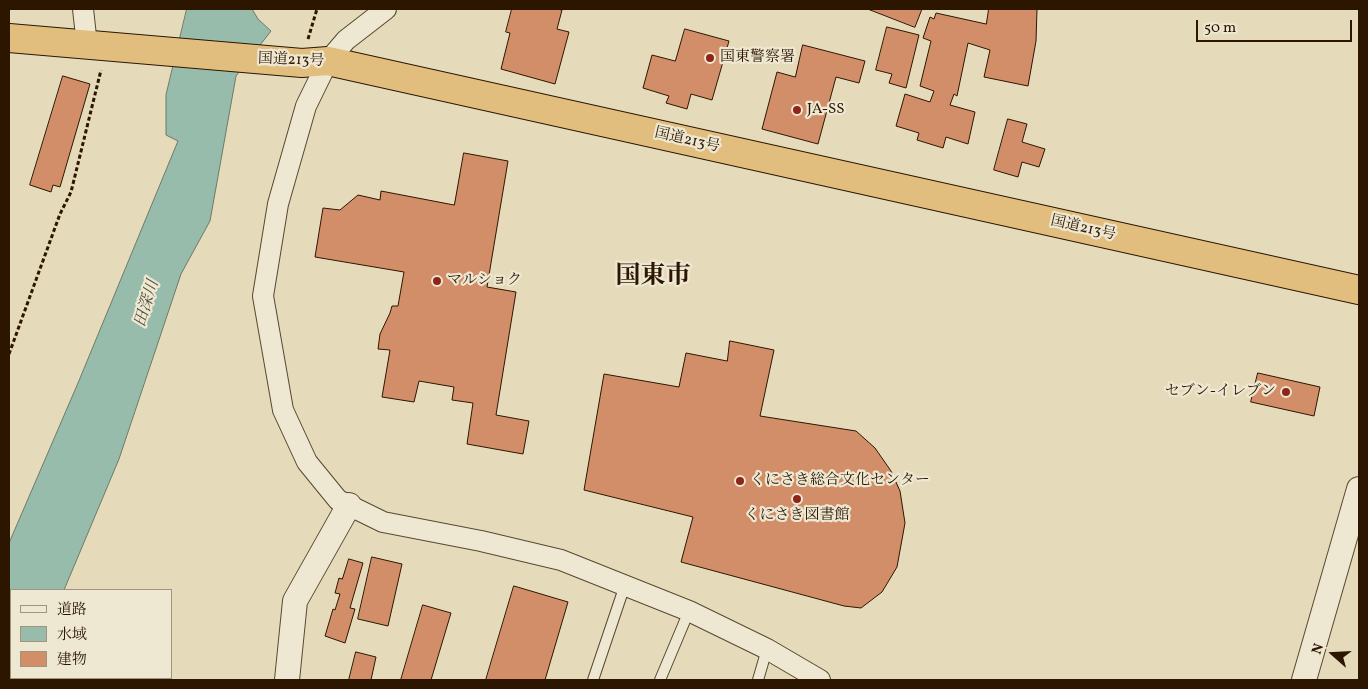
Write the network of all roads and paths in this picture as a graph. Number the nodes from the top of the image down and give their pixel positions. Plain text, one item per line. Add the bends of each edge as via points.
1 (83, 9) edge
2 (317, 9) edge
3 (386, 9) edge
4 (9, 38) edge
5 (87, 45) junction
6 (315, 62) junction
7 (1359, 290) edge
8 (9, 354) edge
9 (1359, 489) edge
10 (348, 505) junction
11 (626, 585) junction
12 (689, 612) junction
13 (768, 649) junction
14 (287, 680) edge
15 (593, 680) edge
16 (660, 680) edge
17 (758, 680) edge
18 (820, 680) edge
19 (1304, 680) edge

1 - 5 street
2 - 6 path
3 - 6 street
4 - 5 highway, 国道213号
5 - 6 highway, 国道213号
5 - 8 path via 102,64 71,192
6 - 7 highway, 国道213号
6 - 10 street via 278,204 263,296 283,410 307,462 338,500
9 - 19 street
10 - 11 street via 382,522 561,560
10 - 14 street via 295,601
11 - 12 street
11 - 15 lane
12 - 13 street
12 - 16 lane
13 - 17 lane
13 - 18 street

